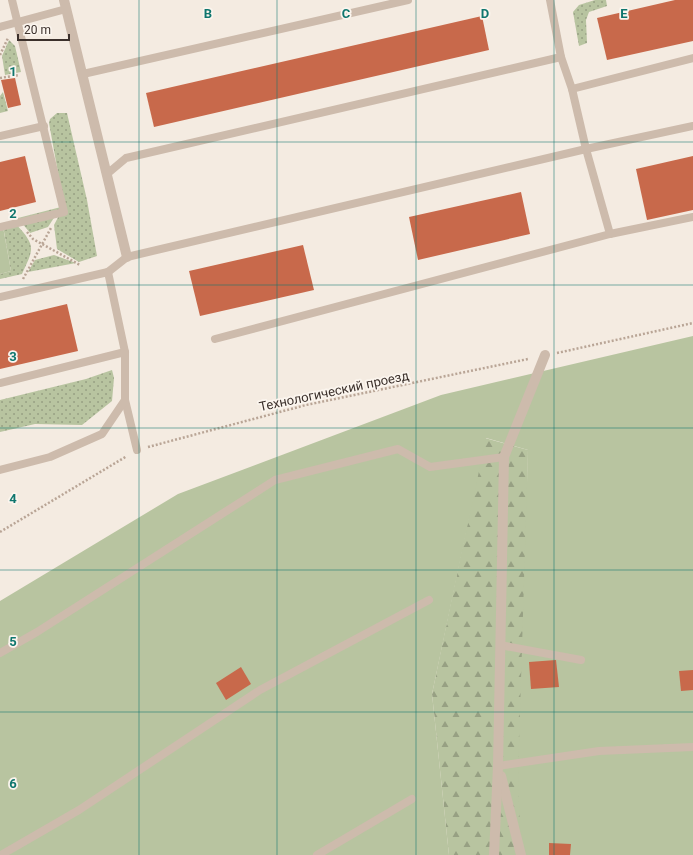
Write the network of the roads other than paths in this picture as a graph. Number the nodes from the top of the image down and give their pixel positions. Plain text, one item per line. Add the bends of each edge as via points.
1 (12, 0) edge
2 (408, 0) edge
3 (550, 0) edge
4 (65, 5) edge
5 (19, 23) junction
6 (0, 27) edge
7 (561, 56) junction
8 (693, 58) edge
9 (83, 74) junction
10 (572, 88) junction
11 (44, 126) junction
12 (693, 126) edge
13 (0, 136) edge
14 (586, 149) junction
15 (107, 174) junction
16 (693, 217) edge
17 (0, 227) edge
18 (610, 234) junction
19 (127, 257) junction
20 (108, 272) junction
21 (0, 297) edge
22 (215, 339) dead end
23 (125, 352) junction
24 (545, 355) road end
25 (0, 383) edge
26 (126, 400) junction
27 (137, 450) road end
28 (504, 457) junction
29 (0, 470) edge
30 (429, 600) dead end
31 (500, 646) junction
32 (0, 654) edge
33 (580, 660) dead end
34 (693, 747) edge
35 (498, 766) junction
36 (412, 799) dead end
37 (1, 855) edge
38 (317, 855) edge
39 (494, 855) edge
40 (521, 855) edge

1 - 5 lane
2 - 9 lane
3 - 7 lane
4 - 5 lane
4 - 9 street
5 - 6 lane
5 - 11 lane
7 - 10 lane
7 - 15 lane via 126,158
8 - 10 lane
9 - 15 street
10 - 14 lane
11 - 13 lane
11 - 17 lane via 64,212
12 - 14 lane
14 - 18 lane
14 - 19 lane
15 - 19 street
16 - 18 lane
18 - 22 lane
19 - 20 lane
20 - 21 lane
20 - 23 lane
23 - 25 lane
23 - 26 lane
24 - 28 street
26 - 27 lane
26 - 29 lane via 102,434 50,457
28 - 31 street
28 - 32 lane via 430,467 398,449 275,480
30 - 37 lane via 260,690 79,810
31 - 33 lane
31 - 35 street
34 - 35 lane via 599,751
35 - 39 street
35 - 40 street
36 - 38 lane

